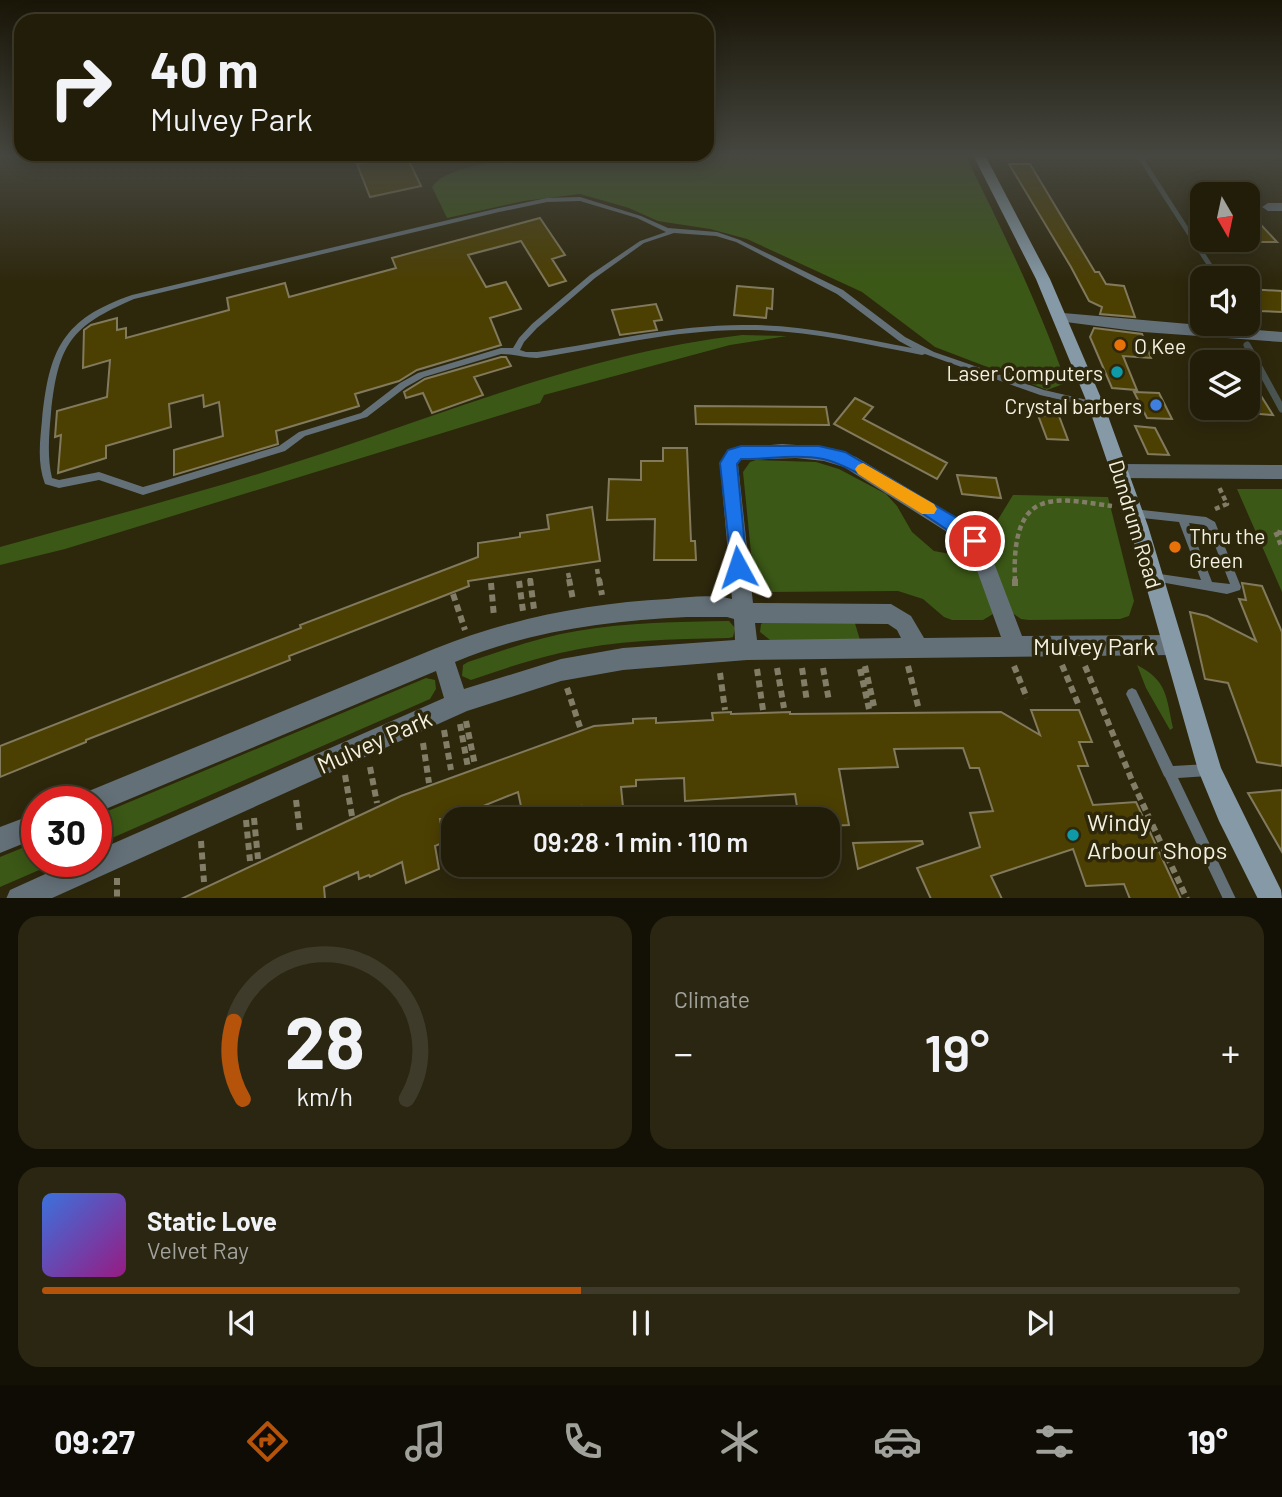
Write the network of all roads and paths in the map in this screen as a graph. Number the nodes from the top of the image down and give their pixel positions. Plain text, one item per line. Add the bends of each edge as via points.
1 (1002, 199) edge
2 (1268, 206) dead end
3 (1282, 207) edge
4 (676, 231) junction
5 (1063, 318) junction
6 (1282, 337) edge
7 (515, 351) junction
8 (931, 354) junction
9 (1096, 405) junction
10 (1120, 471) junction
11 (1212, 472) junction
12 (1282, 472) edge
13 (1125, 509) junction
14 (1215, 509) dead end
15 (1183, 519) junction
16 (1282, 533) edge
17 (1282, 548) edge
18 (597, 569) dead end
19 (568, 573) dead end
20 (1153, 577) junction
21 (530, 578) dead end
22 (519, 581) dead end
23 (491, 583) dead end
24 (1208, 586) junction
25 (995, 593) junction
26 (453, 594) dead end
27 (603, 603) dead end
28 (575, 607) dead end
29 (742, 613) junction
30 (535, 615) dead end
31 (524, 618) dead end
32 (495, 626) dead end
33 (467, 635) dead end
34 (1172, 645) junction
35 (912, 655) junction
36 (1014, 655) junction
37 (442, 656) junction
38 (752, 658) junction
39 (1061, 664) dead end
40 (862, 665) dead end
41 (1084, 665) dead end
42 (720, 666) dead end
43 (777, 666) dead end
44 (802, 666) dead end
45 (822, 666) dead end
46 (565, 681) dead end
47 (1132, 694) dead end
48 (1027, 698) dead end
49 (830, 701) dead end
50 (807, 702) dead end
51 (1079, 706) dead end
52 (872, 707) dead end
53 (784, 708) dead end
54 (919, 709) dead end
55 (725, 710) dead end
56 (763, 710) dead end
57 (460, 712) junction
58 (443, 724) dead end
59 (579, 727) dead end
60 (421, 733) dead end
61 (368, 757) dead end
62 (471, 766) dead end
63 (344, 768) dead end
64 (451, 770) dead end
65 (1210, 770) junction
66 (1168, 772) junction
67 (429, 783) dead end
68 (295, 790) dead end
69 (112, 794) edge
70 (377, 803) dead end
71 (253, 808) dead end
72 (245, 811) dead end
73 (352, 816) dead end
74 (21, 831) edge
75 (201, 831) dead end
76 (300, 833) dead end
77 (0, 840) edge
78 (258, 859) dead end
79 (250, 861) dead end
80 (118, 868) dead end
81 (204, 882) dead end
82 (19, 898) edge
83 (117, 898) edge
84 (1187, 898) edge
85 (1230, 898) edge
86 (1272, 898) edge

1 - 5 main road, Dundrum Road
2 - 3 street
4 - 7 lane via 628,251 554,309
4 - 7 lane via 589,201 547,200 132,297 89,320 61,345 50,373 43,463 48,481 59,484 99,476 143,491 282,449 302,434 364,415 421,375
4 - 8 lane via 717,234 761,252 839,292 902,339
5 - 6 street
5 - 9 main road, Dundrum Road
7 - 8 lane via 537,355 745,327 812,331
8 - 9 lane via 1042,393
9 - 10 main road, Dundrum Road
10 - 11 street
10 - 13 main road, Dundrum Road
11 - 12 street
11 - 14 path via 1227,504
13 - 15 lane
13 - 20 main road, Dundrum Road
13 - 25 path via 1063,501 1040,504 1025,519 1014,549 1013,590
15 - 24 lane
15 - 24 lane via 1212,525 1237,583 1233,589
16 - 17 path via 1275,531
18 - 27 path
19 - 28 path
20 - 24 lane
20 - 34 main road, Dundrum Road
21 - 30 path
22 - 31 path
23 - 32 path
25 - 29 street, Mulvey Park via 971,536 866,470 830,453 765,452 734,455 729,463
25 - 36 street, Mulvey Park
26 - 33 path
29 - 35 street via 891,614 904,623
29 - 37 street via 728,607 687,607 599,613 528,627
29 - 38 street, Mulvey Park
34 - 36 street, Mulvey Park
34 - 65 main road, Dundrum Road
35 - 36 street, Mulvey Park
35 - 38 street, Mulvey Park
35 - 54 path
36 - 48 path
37 - 57 street
37 - 69 street
38 - 56 path
38 - 57 street, Mulvey Park via 593,663 521,681
39 - 51 path
40 - 52 path
41 - 84 path
42 - 55 path
43 - 53 path
44 - 50 path
45 - 49 path
46 - 59 path
47 - 66 lane
57 - 62 path
57 - 82 street, Mulvey Park
58 - 64 path
60 - 67 path
61 - 70 path
63 - 73 path
65 - 66 lane
65 - 86 main road, Dundrum Road
66 - 85 lane
68 - 76 path
71 - 78 path
72 - 79 path
74 - 77 street
75 - 81 path
80 - 83 path

